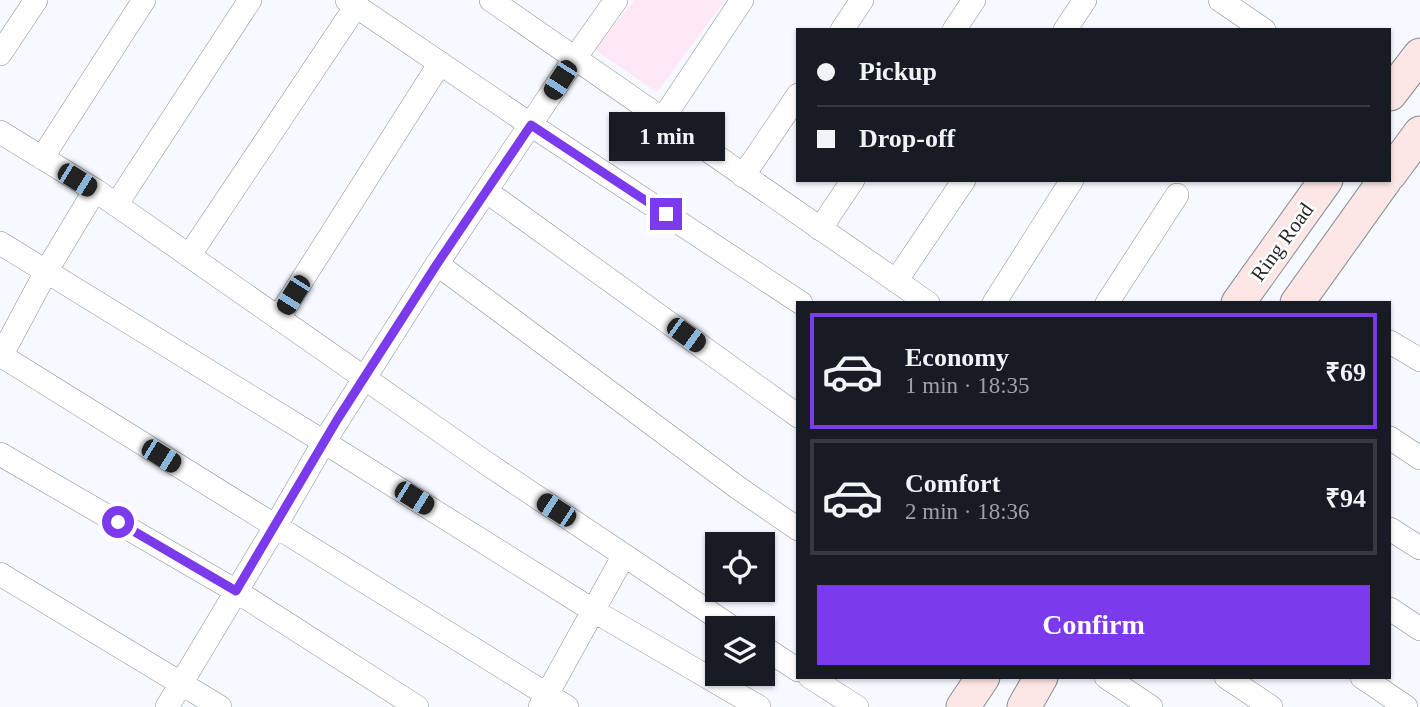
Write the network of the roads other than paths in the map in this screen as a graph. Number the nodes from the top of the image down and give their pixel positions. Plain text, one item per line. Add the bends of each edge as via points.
1 (36, 0) edge
2 (144, 0) edge
3 (250, 0) edge
4 (491, 0) edge
5 (616, 0) edge
6 (742, 0) edge
7 (862, 0) edge
8 (974, 0) edge
9 (1085, 0) edge
10 (1220, 0) edge
11 (352, 3) edge
12 (843, 28) edge
13 (955, 28) edge
14 (1066, 28) edge
15 (1261, 28) edge
16 (0, 54) edge
17 (1420, 55) edge
18 (575, 58) junction
19 (440, 63) junction
20 (1391, 93) edge
21 (796, 98) edge
22 (662, 120) junction
23 (531, 125) junction
24 (0, 132) edge
25 (1418, 141) edge
26 (42, 158) junction
27 (1391, 173) edge
28 (744, 176) junction
29 (852, 182) edge
30 (963, 182) edge
31 (1071, 182) edge
32 (1325, 182) edge
33 (1384, 182) edge
34 (95, 190) junction
35 (485, 191) junction
36 (1177, 195) dead end
37 (116, 205) junction
38 (820, 229) junction
39 (0, 243) edge
40 (189, 256) junction
41 (437, 264) junction
42 (47, 271) junction
43 (896, 281) junction
44 (1308, 299) edge
45 (798, 301) edge
46 (925, 301) edge
47 (995, 301) edge
48 (1108, 301) edge
49 (1239, 301) edge
50 (278, 318) junction
51 (1391, 343) edge
52 (0, 356) edge
53 (1420, 360) edge
54 (365, 378) junction
55 (796, 415) edge
56 (1391, 439) edge
57 (324, 442) junction
58 (0, 454) edge
59 (1420, 458) edge
60 (275, 527) junction
61 (796, 528) edge
62 (1391, 530) edge
63 (1420, 548) edge
64 (624, 555) junction
65 (0, 574) edge
66 (236, 591) junction
67 (1391, 610) edge
68 (594, 611) junction
69 (715, 616) edge
70 (1420, 629) edge
71 (775, 656) edge
72 (796, 669) edge
73 (813, 679) edge
74 (982, 679) edge
75 (1040, 679) edge
76 (1109, 679) edge
77 (1229, 679) edge
78 (1365, 679) edge
79 (181, 682) junction
80 (544, 701) edge
81 (167, 707) edge
82 (220, 707) edge
83 (417, 707) edge
84 (567, 707) edge
85 (759, 707) edge
86 (857, 707) edge
87 (963, 707) edge
88 (1024, 707) edge
89 (1151, 707) edge
90 (1271, 707) edge
91 (1406, 707) edge

1 - 16 street
2 - 26 street
3 - 37 street
4 - 18 street
5 - 18 street
6 - 22 street
7 - 12 street
8 - 13 street
9 - 14 street
10 - 15 street
11 - 19 street
11 - 40 street
17 - 20 main road
18 - 22 street
18 - 23 street
19 - 23 street
19 - 50 street
21 - 28 street
22 - 28 street
23 - 35 street
23 - 45 street
24 - 26 street
25 - 27 main road
26 - 34 street
28 - 38 street
29 - 38 street
30 - 43 street
31 - 47 street
32 - 49 main road, Ring Road
33 - 44 main road
34 - 37 street
34 - 42 street
35 - 41 street
35 - 55 street
36 - 48 street
37 - 40 street
38 - 43 street
39 - 42 street
40 - 50 street
41 - 54 street
41 - 61 street
42 - 52 street
42 - 57 street
43 - 46 street
50 - 54 street
51 - 53 street
52 - 60 street
54 - 57 street
54 - 64 street
56 - 59 street
57 - 60 street
57 - 68 street
58 - 66 street
60 - 66 street
60 - 80 street
62 - 63 street
64 - 68 street
64 - 69 street
65 - 79 street
66 - 79 street
66 - 83 street
67 - 70 street
68 - 80 street
68 - 85 street
71 - 72 street
73 - 86 street
74 - 87 main road
75 - 88 main road
76 - 89 street
77 - 90 street
78 - 91 street
79 - 81 street
79 - 82 street
80 - 84 street

